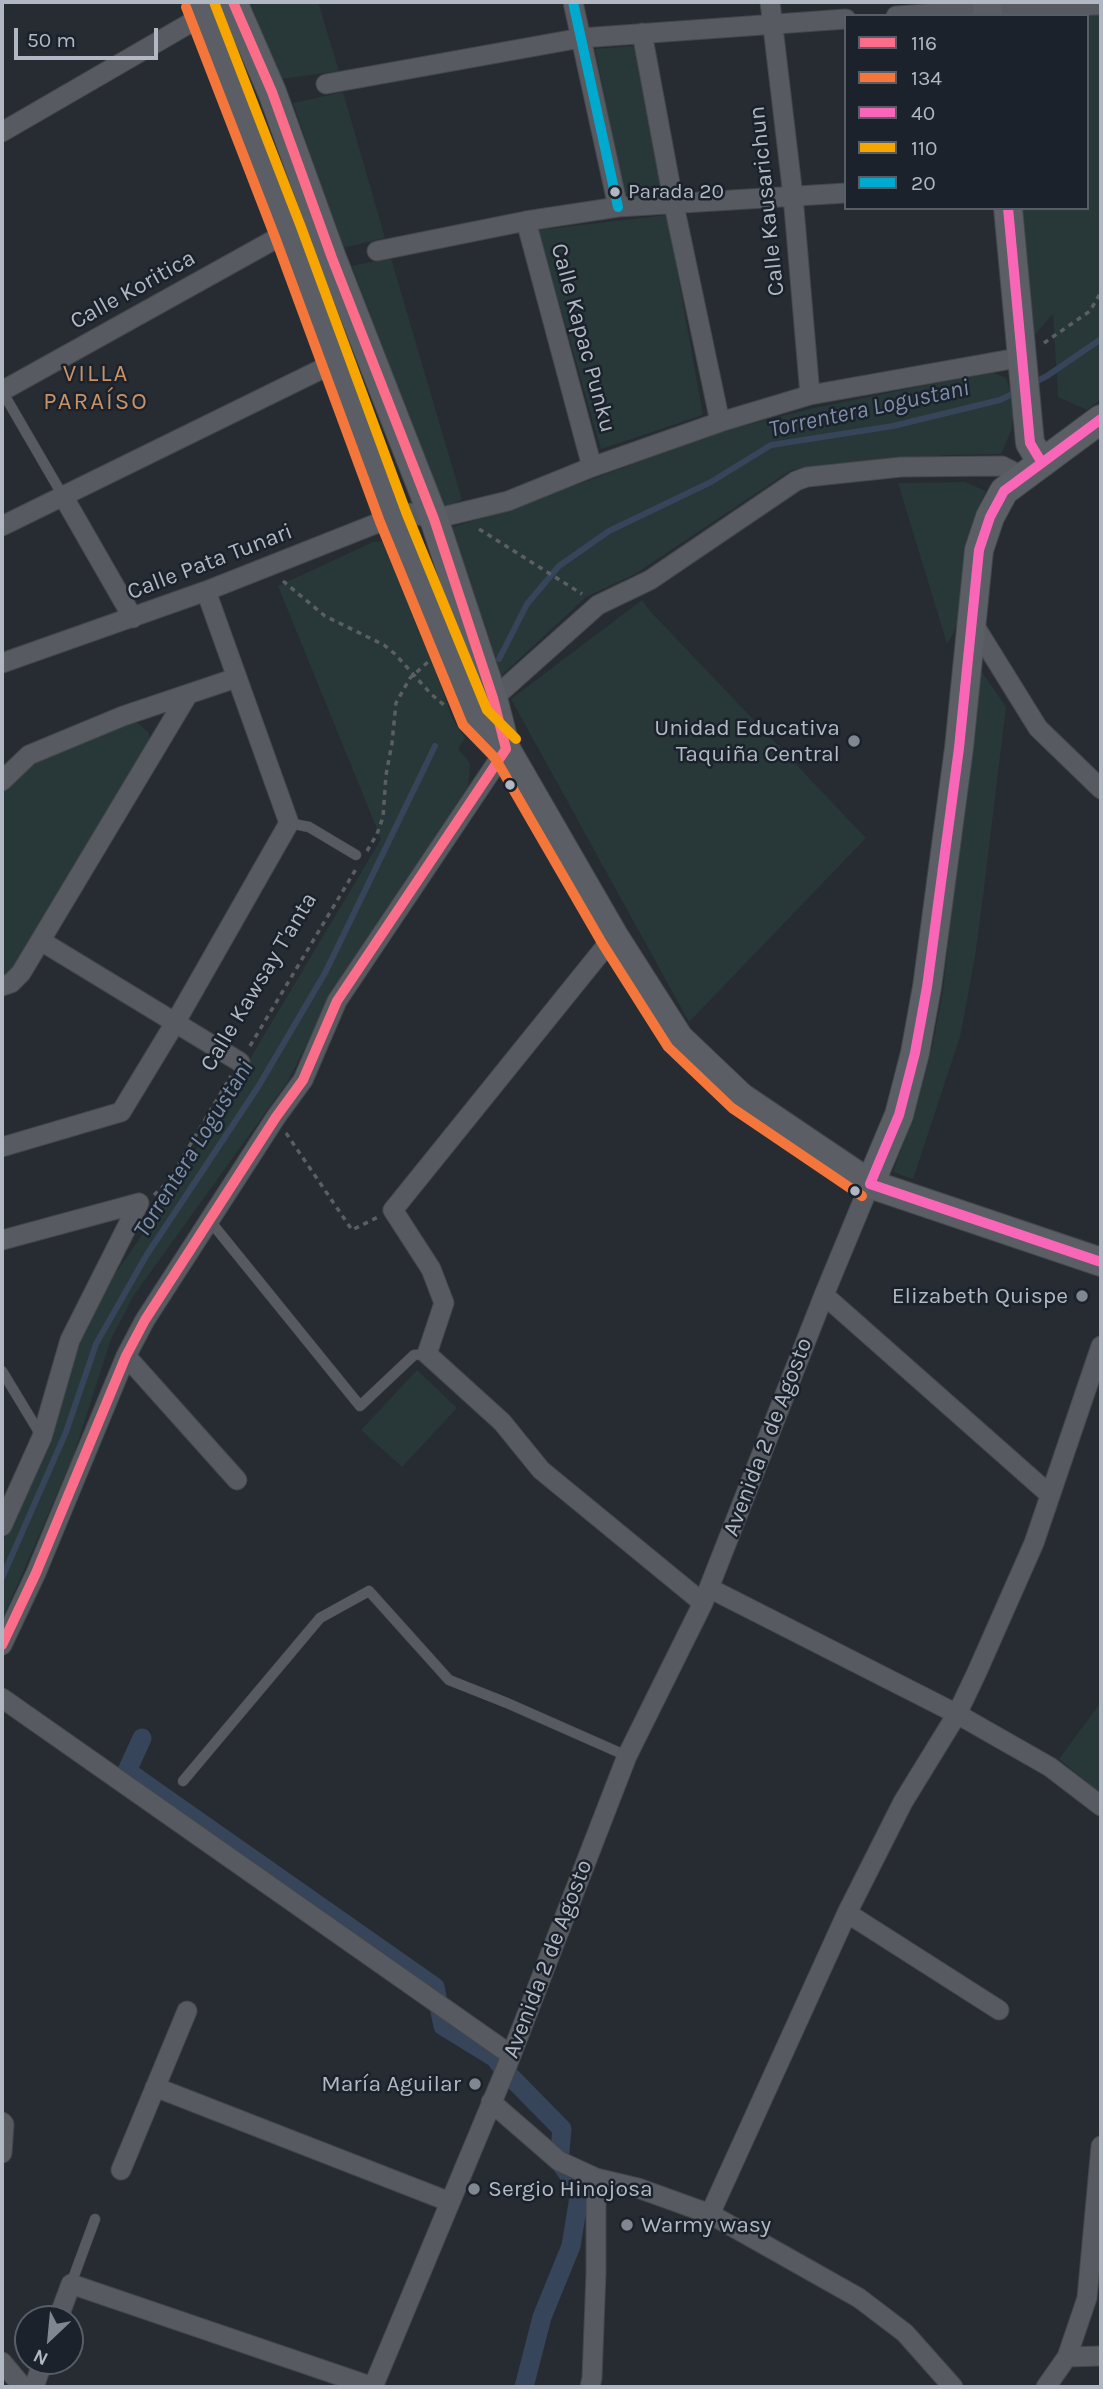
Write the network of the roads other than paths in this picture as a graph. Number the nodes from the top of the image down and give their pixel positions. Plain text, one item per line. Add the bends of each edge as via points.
1 (233, 2) edge
2 (573, 2) edge
3 (770, 2) edge
4 (1021, 4) edge
5 (1101, 5) edge
6 (209, 6) edge
7 (987, 9) edge
8 (922, 14) edge
9 (844, 19) edge
10 (773, 25) junction
11 (642, 33) junction
12 (581, 38) junction
13 (326, 84) dead end
14 (2, 132) edge
15 (844, 193) edge
16 (793, 196) junction
17 (674, 205) junction
18 (618, 207) junction
19 (1008, 210) edge
20 (526, 222) junction
21 (288, 232) junction
22 (377, 251) dead end
23 (336, 362) junction
24 (1024, 377) junction
25 (2, 391) edge
26 (810, 395) junction
27 (1101, 419) edge
28 (720, 422) junction
29 (1042, 463) junction
30 (592, 467) junction
31 (1018, 480) junction
32 (63, 496) junction
33 (445, 516) junction
34 (393, 517) junction
35 (2, 526) edge
36 (206, 591) junction
37 (134, 618) junction
38 (971, 620) junction
39 (2, 663) edge
40 (236, 678) junction
41 (187, 696) junction
42 (484, 708) junction
43 (506, 749) junction
44 (2, 781) edge
45 (1101, 789) edge
46 (289, 823) junction
47 (360, 856) road end
48 (614, 936) junction
49 (41, 941) junction
50 (2, 986) edge
51 (175, 1023) junction
52 (240, 1062) road end
53 (2, 1147) edge
54 (870, 1184) junction
55 (210, 1221) junction
56 (2, 1240) edge
57 (1101, 1262) edge
58 (824, 1295) junction
59 (1101, 1346) edge
60 (428, 1354) junction
61 (126, 1356) junction
62 (2, 1371) edge
63 (42, 1437) junction
64 (237, 1480) dead end
65 (1049, 1494) junction
66 (2, 1526) edge
67 (706, 1595) junction
68 (2, 1645) edge
69 (2, 1698) edge
70 (957, 1714) junction
71 (627, 1756) junction
72 (183, 1781) dead end
73 (1101, 1806) edge
74 (847, 1913) junction
75 (999, 2010) dead end
76 (187, 2011) dead end
77 (511, 2055) junction
78 (155, 2087) junction
79 (491, 2102) junction
80 (2, 2122) edge
81 (1101, 2146) edge
82 (2, 2153) edge
83 (121, 2170) dead end
84 (596, 2178) junction
85 (450, 2202) junction
86 (710, 2214) junction
87 (95, 2218) dead end
88 (71, 2284) junction
89 (63, 2305) edge
90 (1101, 2356) edge
91 (1067, 2357) junction
92 (2, 2362) edge
93 (23, 2387) edge
94 (373, 2387) edge
95 (590, 2387) edge
96 (953, 2387) edge
97 (1046, 2387) edge

1 - 33 main road via 272,92 332,258
2 - 12 street
3 - 10 street, Calle Kausarichun
4 - 5 street
4 - 7 street
6 - 14 street
6 - 21 main road
7 - 8 street
9 - 10 street
10 - 11 street
10 - 16 street, Calle Kausarichun
11 - 12 street
11 - 17 street
12 - 13 street
12 - 18 street
15 - 16 street
16 - 17 street
16 - 26 street, Calle Kausarichun
17 - 18 street
17 - 28 street
18 - 20 street
19 - 24 main road
20 - 22 street
20 - 30 street, Calle Kapac Punku
21 - 23 main road
21 - 25 street, Calle Koritica
23 - 32 street
23 - 34 main road
24 - 26 street
24 - 29 main road via 1030,443
25 - 32 lane
26 - 28 street
27 - 29 main road, Avenida 2 de Agosto
28 - 30 street
29 - 31 main road, Avenida 2 de Agosto
30 - 33 street via 508,501
31 - 38 main road, Avenida 2 de Agosto via 1004,491 990,517 979,550
31 - 42 street via 1002,466 901,467 807,477 650,580 598,605
32 - 35 street
32 - 37 street
33 - 34 street, Calle Pata Tunari via 411,513
33 - 42 main road
34 - 36 street, Calle Pata Tunari
34 - 42 main road via 446,647
36 - 37 street, Calle Pata Tunari
36 - 40 street
37 - 39 street, Calle Pata Tunari
38 - 45 street via 1038,727
38 - 54 main road, Avenida 2 de Agosto via 927,987 899,1115
40 - 41 street
40 - 46 street
41 - 44 street via 123,716 29,755
41 - 49 street
42 - 43 main road
43 - 48 main road
43 - 55 street via 337,1001 303,1080
46 - 47 lane via 309,827
46 - 51 street
48 - 54 main road via 679,1038 741,1097
48 - 60 street via 393,1210 431,1269 444,1303
49 - 50 street via 21,973
49 - 51 street
51 - 52 street
51 - 53 street via 121,1112
54 - 57 main road
54 - 58 street, Avenida 2 de Agosto
55 - 60 lane via 360,1406 414,1355
55 - 61 street
56 - 63 street via 139,1203 70,1340
58 - 65 street
58 - 67 street, Avenida 2 de Agosto
59 - 65 street
60 - 67 street via 502,1422 541,1470
61 - 64 street
61 - 68 street
62 - 63 lane
63 - 66 street
65 - 70 street via 1034,1543
67 - 70 street
67 - 71 street, Avenida 2 de Agosto
69 - 77 street
70 - 73 street via 1050,1767
70 - 74 street via 903,1802
71 - 72 lane via 449,1680 369,1591 320,1618
71 - 77 street, Avenida 2 de Agosto
74 - 75 street
74 - 86 street
76 - 78 street
77 - 79 street, Avenida 2 de Agosto
78 - 83 street
78 - 85 street
79 - 84 street via 559,2161
79 - 85 street, Avenida 2 de Agosto
80 - 82 street
81 - 91 street via 1087,2298
84 - 86 street
84 - 95 street
85 - 94 street, Avenida 2 de Agosto
86 - 96 street via 859,2298 905,2333
87 - 88 lane
88 - 89 street
88 - 94 street
90 - 91 street
91 - 97 street
92 - 93 street

